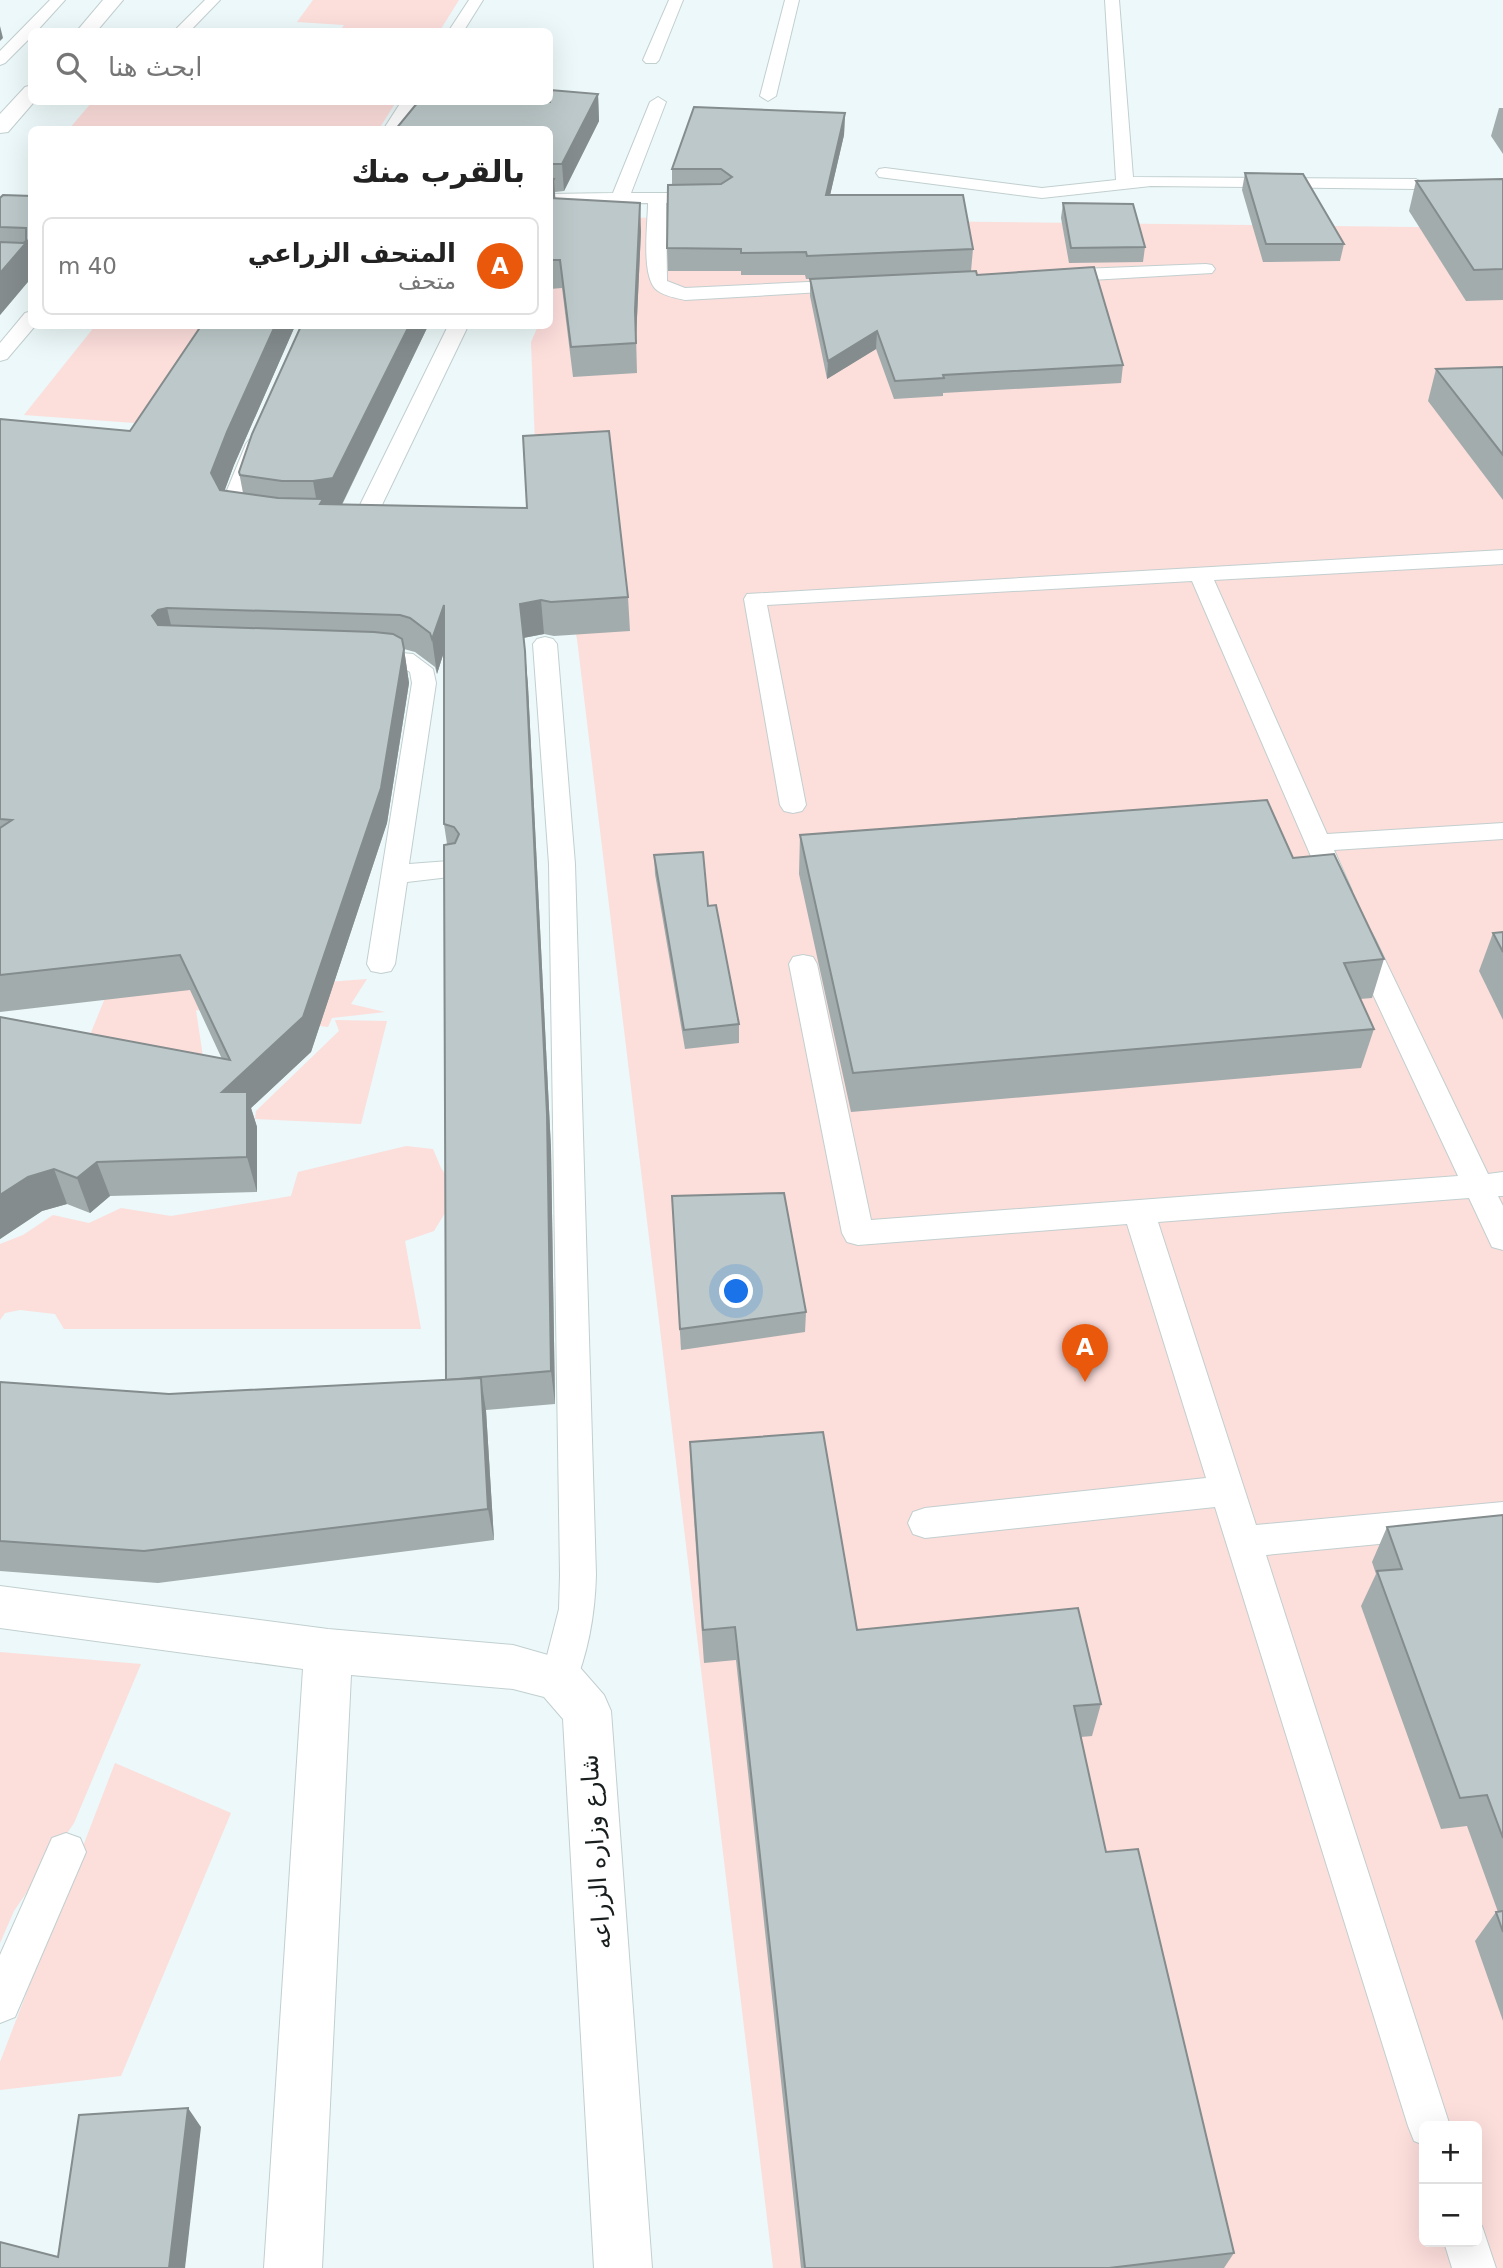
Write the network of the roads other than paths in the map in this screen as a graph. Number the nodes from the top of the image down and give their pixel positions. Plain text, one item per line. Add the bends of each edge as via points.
1 (58, 0) edge
2 (113, 0) edge
3 (213, 0) edge
4 (476, 0) edge
5 (676, 0) edge
6 (792, 0) edge
7 (1112, 0) edge
8 (33, 28) edge
9 (88, 28) edge
10 (184, 28) edge
11 (458, 28) edge
12 (0, 31) edge
13 (28, 32) edge
14 (28, 33) edge
15 (0, 60) edge
16 (651, 60) dead end
17 (28, 96) edge
18 (768, 96) dead end
19 (658, 102) dead end
20 (407, 105) edge
21 (394, 126) edge
22 (0, 127) edge
23 (885, 173) dead end
24 (1125, 182) junction
25 (1416, 184) edge
26 (620, 198) junction
27 (657, 198) junction
28 (695, 198) edge
29 (553, 199) edge
30 (1206, 270) dead end
31 (1044, 276) edge
32 (866, 285) edge
33 (28, 322) edge
34 (457, 329) edge
35 (0, 355) edge
36 (263, 428) edge
37 (271, 520) edge
38 (321, 521) edge
39 (1503, 557) edge
40 (1200, 573) junction
41 (545, 644) edge
42 (339, 656) edge
43 (793, 805) dead end
44 (1503, 831) edge
45 (1316, 843) junction
46 (449, 870) edge
47 (394, 874) junction
48 (381, 964) dead end
49 (803, 964) dead end
50 (1491, 1185) edge
51 (1139, 1212) junction
52 (1503, 1238) edge
53 (1228, 1491) junction
54 (1503, 1517) edge
55 (925, 1523) dead end
56 (1243, 1542) junction
57 (0, 1607) edge
58 (328, 1651) junction
59 (559, 1679) junction
60 (66, 1852) dead end
61 (0, 2002) edge
62 (1428, 2121) edge
63 (1468, 2247) edge
64 (293, 2268) edge
65 (623, 2268) edge
66 (1474, 2268) edge

1 - 8 lane
2 - 9 street
3 - 10 lane
4 - 11 lane
5 - 16 lane
6 - 18 lane
7 - 24 lane
12 - 13 lane
14 - 15 lane
17 - 22 street
19 - 26 lane
20 - 21 lane
23 - 24 lane via 1042,193
24 - 25 lane
26 - 27 lane
26 - 29 lane
27 - 28 lane
27 - 32 lane via 656,277 669,291 694,294
30 - 31 lane
33 - 35 lane
34 - 38 lane via 369,509 352,520
36 - 37 lane via 232,505 236,516
39 - 40 lane
40 - 43 lane via 755,598
40 - 45 lane
41 - 59 lane via 578,1575 577,1609
42 - 47 lane via 405,659 421,669 424,683
44 - 45 lane
45 - 50 lane
46 - 47 lane
47 - 48 lane
49 - 51 lane via 858,1233
50 - 51 lane
50 - 52 lane
51 - 53 lane
53 - 55 lane
53 - 56 lane
54 - 56 lane
56 - 62 lane
57 - 58 street
58 - 59 street via 513,1667
58 - 64 street
59 - 65 street, شارع وزاره الزراعه via 587,1711
60 - 61 lane
63 - 66 lane

